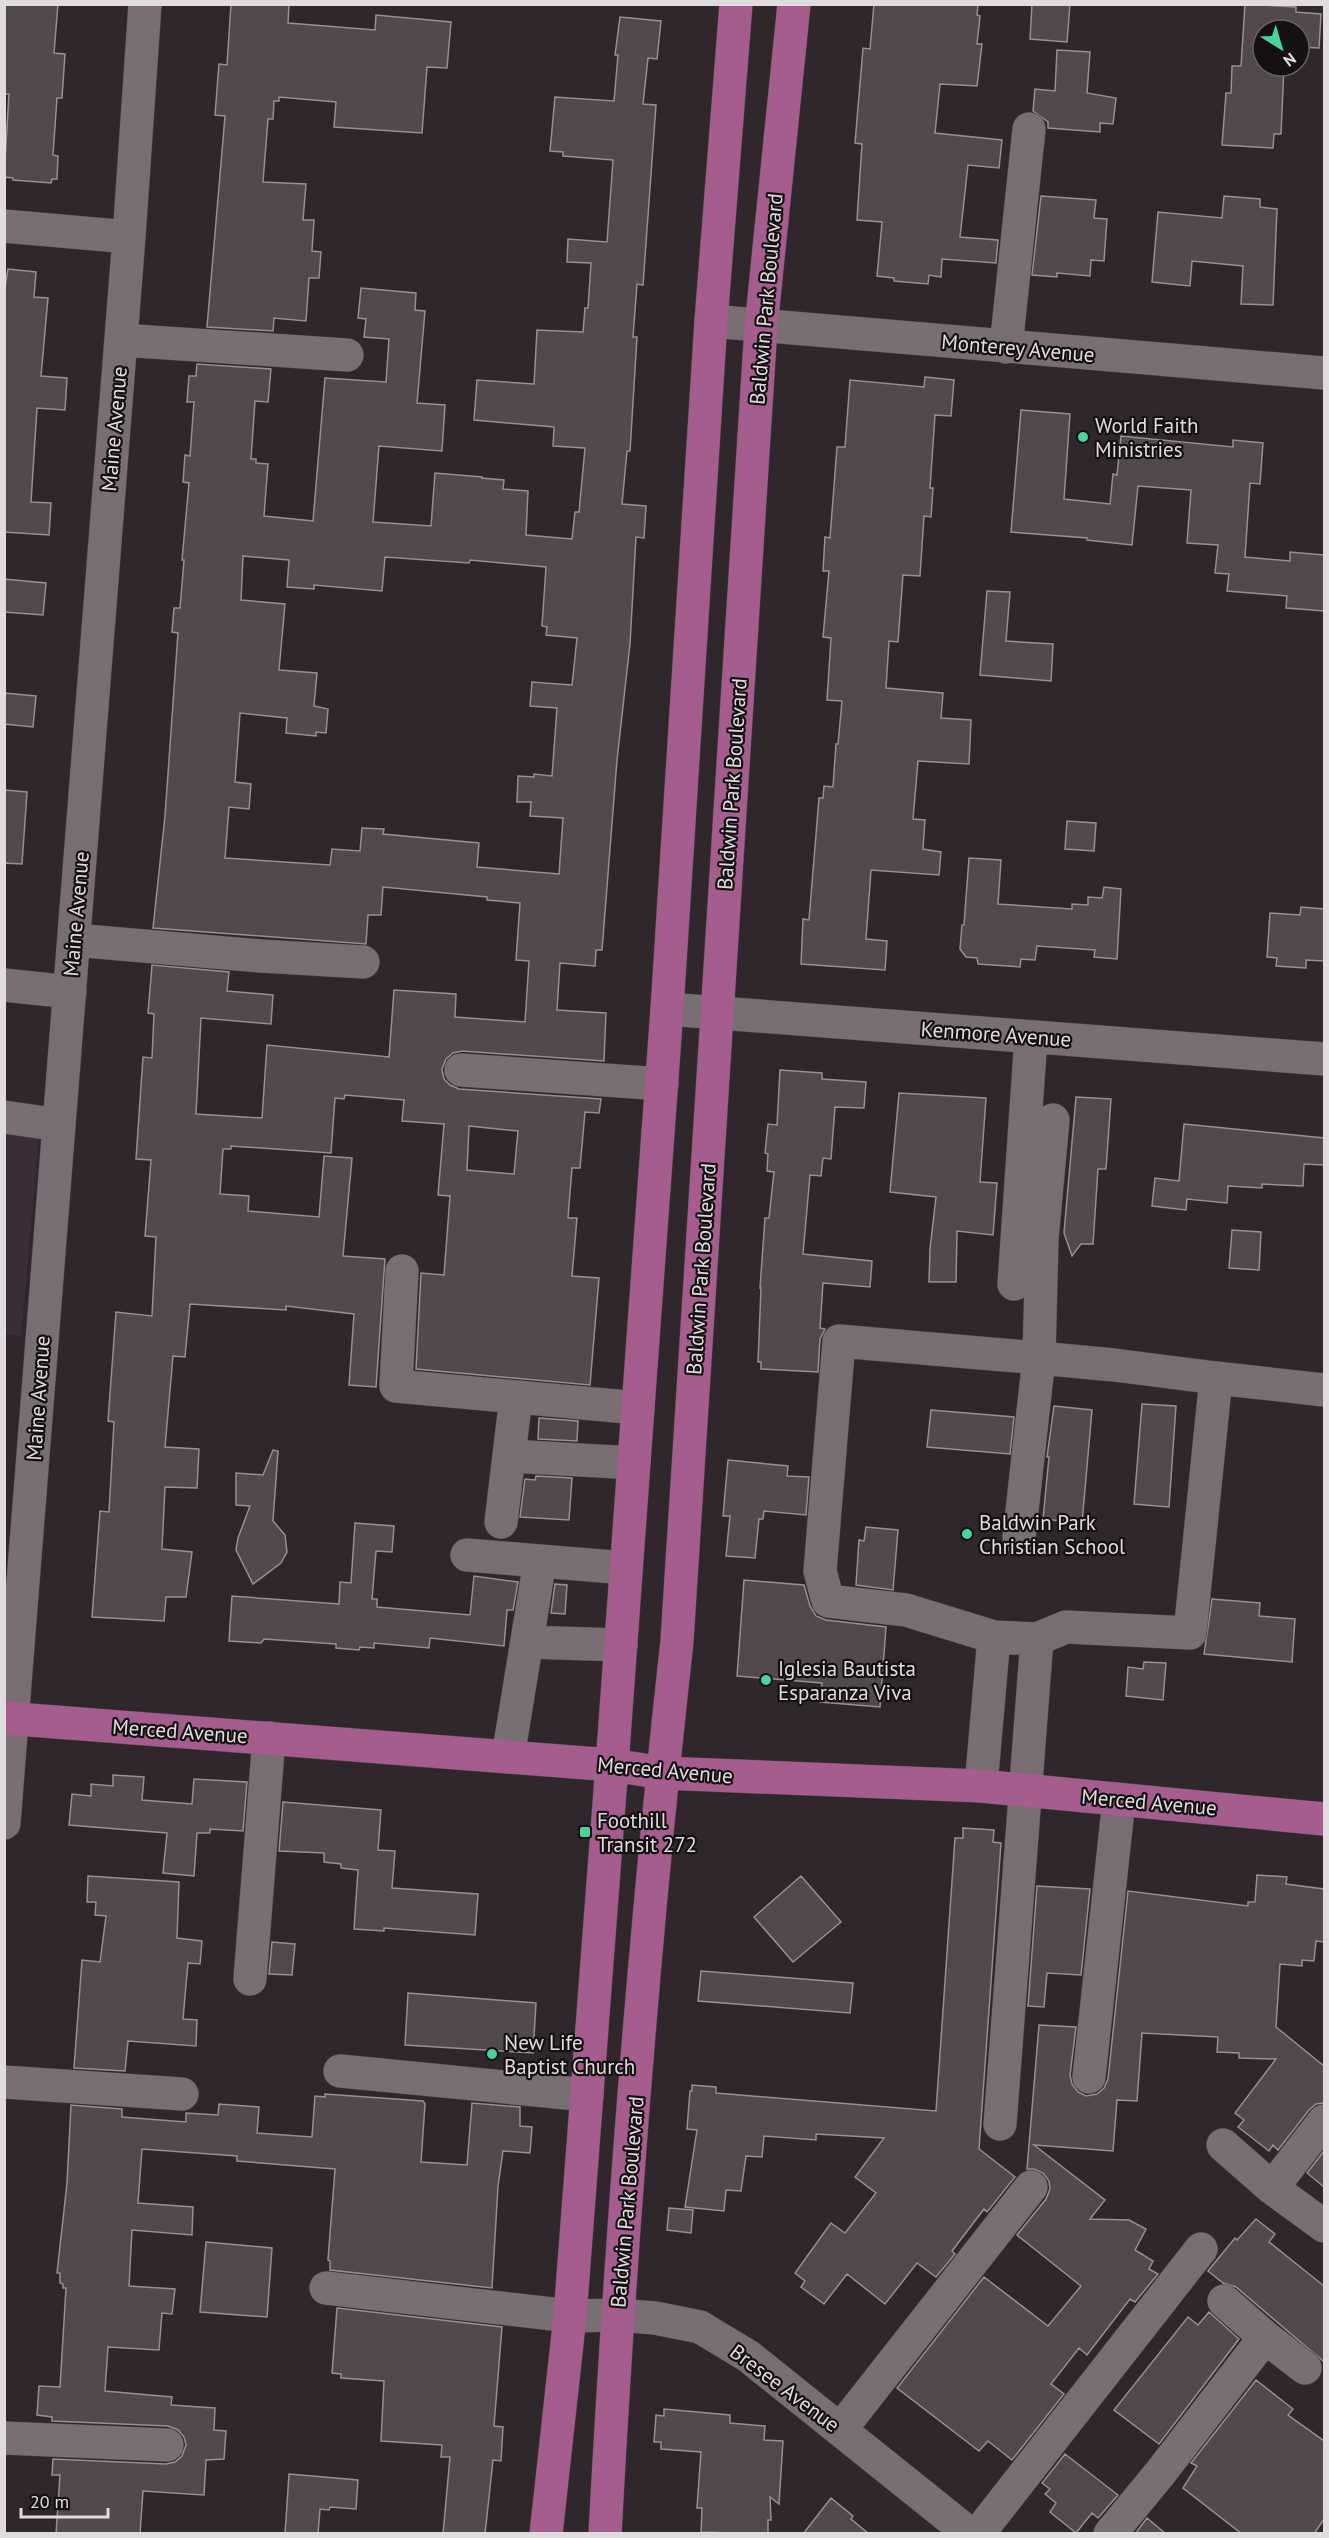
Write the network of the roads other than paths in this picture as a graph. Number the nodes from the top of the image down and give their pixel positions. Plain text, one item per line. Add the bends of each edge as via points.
1 (145, 4) edge
2 (736, 4) edge
3 (794, 4) edge
4 (1029, 129) dead end
5 (4, 226) edge
6 (129, 237) junction
7 (711, 321) junction
8 (761, 327) junction
9 (121, 340) junction
10 (1006, 347) junction
11 (347, 355) dead end
12 (1324, 373) edge
13 (74, 940) junction
14 (363, 962) dead end
15 (4, 985) edge
16 (70, 992) junction
17 (667, 1009) junction
18 (718, 1012) junction
19 (1031, 1037) junction
20 (1324, 1059) edge
21 (461, 1070) dead end
22 (662, 1084) junction
23 (4, 1117) edge
24 (1053, 1120) dead end
25 (59, 1125) junction
26 (402, 1271) dead end
27 (1014, 1284) dead end
28 (1039, 1358) junction
29 (1216, 1378) junction
30 (1324, 1390) edge
31 (516, 1397) junction
32 (638, 1408) junction
33 (509, 1456) junction
34 (634, 1463) junction
35 (501, 1522) dead end
36 (1019, 1538) dead end
37 (467, 1555) dead end
38 (540, 1561) junction
39 (626, 1568) junction
40 (994, 1637) junction
41 (1037, 1639) junction
42 (527, 1642) junction
43 (621, 1645) junction
44 (9, 1718) edge
45 (269, 1738) junction
46 (508, 1757) junction
47 (612, 1765) junction
48 (663, 1773) junction
49 (981, 1786) junction
50 (1024, 1791) junction
51 (1119, 1800) junction
52 (1324, 1819) edge
53 (4, 1823) edge
54 (250, 1979) dead end
55 (340, 2071) dead end
56 (1089, 2076) dead end
57 (4, 2082) edge
58 (182, 2094) dead end
59 (586, 2095) junction
60 (1324, 2121) edge
61 (1000, 2124) dead end
62 (1223, 2145) dead end
63 (1031, 2187) dead end
64 (1272, 2188) junction
65 (1324, 2226) edge
66 (1201, 2249) dead end
67 (327, 2288) dead end
68 (1224, 2301) dead end
69 (570, 2316) junction
70 (617, 2316) junction
71 (1265, 2337) junction
72 (1305, 2368) dead end
73 (840, 2430) junction
74 (4, 2438) edge
75 (167, 2445) dead end
76 (546, 2534) edge
77 (605, 2534) edge
78 (970, 2534) edge
79 (978, 2534) edge
80 (1110, 2534) edge

1 - 6 street, Maine Avenue
2 - 7 main road
3 - 8 main road, Baldwin Park Boulevard
4 - 10 street
5 - 6 street
6 - 9 street, Maine Avenue
7 - 8 street, Monterey Avenue
7 - 17 main road
8 - 10 street, Monterey Avenue
8 - 18 main road, Baldwin Park Boulevard
9 - 11 street
9 - 13 street, Maine Avenue
10 - 12 street, Monterey Avenue
13 - 14 street
13 - 16 street, Maine Avenue
15 - 16 street
16 - 25 street, Maine Avenue
17 - 18 street, Kenmore Avenue
17 - 22 main road
18 - 19 street, Kenmore Avenue
18 - 48 main road, Baldwin Park Boulevard via 677,1641
19 - 20 street, Kenmore Avenue
19 - 27 street
21 - 22 street
22 - 32 main road
23 - 25 street
24 - 28 street via 1042,1239
25 - 44 street, Maine Avenue
26 - 31 street via 396,1386
28 - 29 street
28 - 36 street
28 - 40 street via 839,1341 820,1571 828,1601 906,1610
29 - 30 street
29 - 41 street via 1190,1633 1066,1627
31 - 32 street
31 - 33 street
32 - 34 main road
33 - 34 street
33 - 35 street
34 - 39 main road
37 - 38 street
38 - 39 street
38 - 42 street
39 - 43 main road
40 - 41 street
40 - 49 street
41 - 50 street
42 - 43 street
42 - 46 street
43 - 47 main road
44 - 45 main road, Merced Avenue
44 - 53 street, Maine Avenue
45 - 46 main road, Merced Avenue
45 - 54 street
46 - 47 main road, Merced Avenue
47 - 48 main road, Merced Avenue
47 - 59 main road
48 - 49 main road, Merced Avenue
48 - 70 main road, Baldwin Park Boulevard
49 - 50 main road, Merced Avenue
50 - 51 main road, Merced Avenue
50 - 61 street
51 - 52 main road, Merced Avenue
51 - 56 street
55 - 59 street
57 - 58 street
59 - 69 main road
60 - 64 street
62 - 64 street
63 - 73 street
64 - 65 street
66 - 79 street
67 - 69 street, Bresee Avenue
68 - 71 street
69 - 70 street, Bresee Avenue
69 - 76 main road
70 - 73 street, Bresee Avenue via 655,2318 700,2327 748,2356
70 - 77 main road, Baldwin Park Boulevard
71 - 72 street
71 - 80 street
73 - 78 street, Bresee Avenue
74 - 75 street

